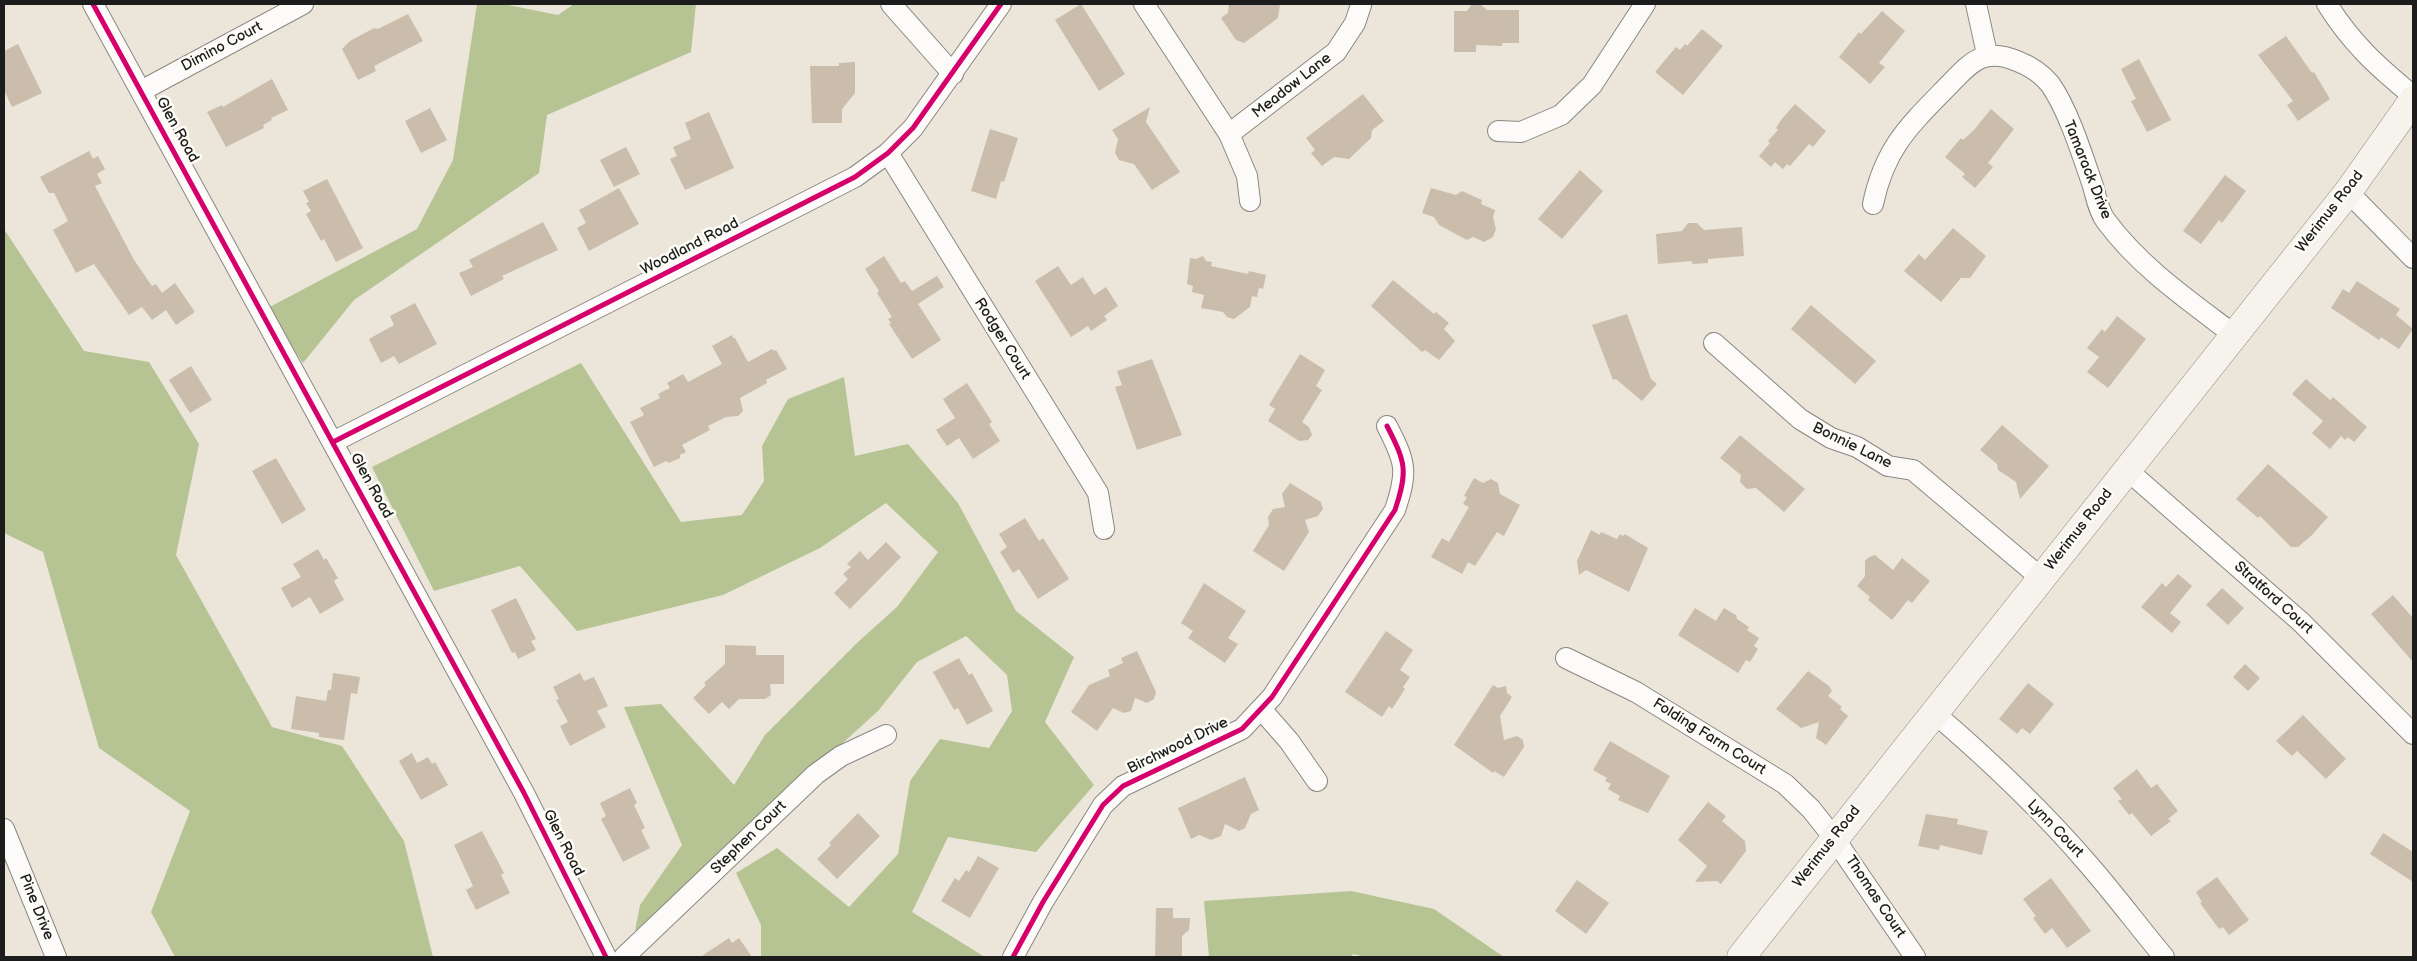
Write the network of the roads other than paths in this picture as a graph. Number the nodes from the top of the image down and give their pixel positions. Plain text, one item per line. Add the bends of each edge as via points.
1 (93, 4) edge
2 (303, 4) edge
3 (891, 4) edge
4 (1001, 4) edge
5 (1144, 4) edge
6 (1645, 4) edge
7 (1976, 4) edge
8 (2326, 4) edge
9 (1360, 5) edge
10 (1987, 54) junction
11 (952, 74) junction
12 (141, 91) junction
13 (2413, 96) edge
14 (2413, 100) edge
15 (1498, 131) dead end
16 (1229, 134) junction
17 (888, 153) junction
18 (2348, 192) junction
19 (1250, 201) dead end
20 (1873, 204) dead end
21 (2413, 258) edge
22 (2233, 334) junction
23 (1714, 343) dead end
24 (1387, 426) dead end
25 (333, 442) junction
26 (2126, 469) junction
27 (1104, 529) dead end
28 (2041, 578) junction
29 (1566, 658) dead end
30 (1261, 709) junction
31 (1933, 712) junction
32 (2413, 734) edge
33 (886, 735) dead end
34 (1317, 781) dead end
35 (4, 829) edge
36 (1834, 838) junction
37 (56, 957) edge
38 (606, 957) edge
39 (624, 957) edge
40 (1013, 957) edge
41 (1741, 957) edge
42 (1915, 957) edge
43 (2164, 957) edge

1 - 12 street, Glen Road
2 - 12 street, Dimino Court
3 - 11 street
4 - 11 street, Woodland Road
5 - 16 street
6 - 15 street via 1592,85 1561,115 1521,132
7 - 10 street
8 - 13 street via 2342,29 2371,61
9 - 16 street, Meadow Lane via 1355,23 1336,52
10 - 20 street via 1966,68 1911,125 1889,154 1878,180
10 - 22 street, Tamarack Drive via 2008,57 2033,67 2050,85 2086,165 2104,219 2144,266
11 - 17 street, Woodland Road via 913,128
12 - 25 street, Glen Road
14 - 18 main road, Werimus Road
16 - 19 street via 1246,176
17 - 25 street, Woodland Road via 855,177
17 - 27 street, Rodger Court via 1098,493
18 - 21 street
18 - 22 main road, Werimus Road
22 - 26 main road, Werimus Road
23 - 28 street, Bonnie Lane via 1800,419 1830,438 1857,447 1888,466 1913,470
24 - 30 street, Birchwood Drive via 1401,452 1404,481 1394,510 1272,698
25 - 38 street, Glen Road via 524,793
26 - 28 main road, Werimus Road
26 - 32 street, Stratford Court via 2301,622
28 - 31 main road, Werimus Road
29 - 36 street, Folding Farm Court via 1636,692 1785,784
30 - 34 street
30 - 40 street, Birchwood Drive via 1242,729 1123,786 1103,805
31 - 36 main road, Werimus Road
31 - 43 street, Lynn Court via 2049,822 2089,865
33 - 39 street, Stephen Court via 841,756 816,774
35 - 37 street, Pine Drive
36 - 41 main road, Werimus Road
36 - 42 street, Thomas Court

